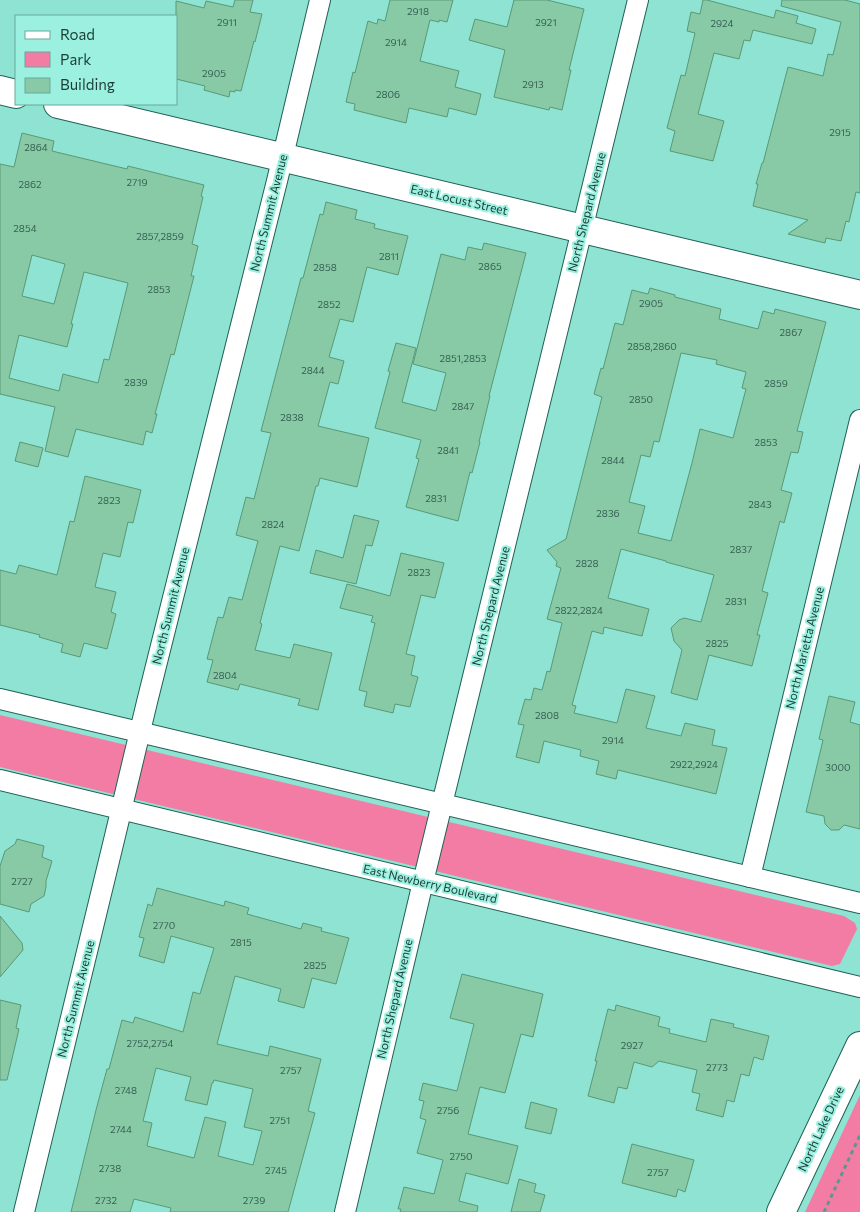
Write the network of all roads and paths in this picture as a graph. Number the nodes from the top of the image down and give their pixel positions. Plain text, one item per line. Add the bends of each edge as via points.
1 (320, 0) edge
2 (638, 0) edge
3 (0, 90) edge
4 (15, 94) edge
5 (62, 105) edge
6 (283, 157) junction
7 (582, 229) junction
8 (860, 295) edge
9 (860, 420) edge
10 (0, 699) edge
11 (140, 732) junction
12 (0, 780) edge
13 (442, 804) junction
14 (121, 810) junction
15 (750, 876) junction
16 (423, 882) junction
17 (860, 903) edge
18 (860, 987) edge
19 (860, 1046) edge
20 (860, 1135) edge
21 (24, 1212) edge
22 (345, 1212) edge
23 (781, 1212) edge
24 (824, 1212) edge

1 - 6 street, North Summit Avenue
2 - 7 street, North Shepard Avenue
3 - 4 main road
5 - 6 main road, East Locust Street
6 - 7 main road, East Locust Street
6 - 11 street, North Summit Avenue
7 - 8 main road, East Locust Street
7 - 13 street, North Shepard Avenue
9 - 15 street, North Marietta Avenue
10 - 11 street
11 - 13 street
11 - 14 street, North Summit Avenue
12 - 14 street, East Newberry Boulevard
13 - 15 street
13 - 16 street, North Shepard Avenue
14 - 16 street, East Newberry Boulevard
14 - 21 street, North Summit Avenue
15 - 17 street
16 - 18 street, East Newberry Boulevard
16 - 22 street, North Shepard Avenue
19 - 23 main road, North Lake Drive
20 - 24 path

